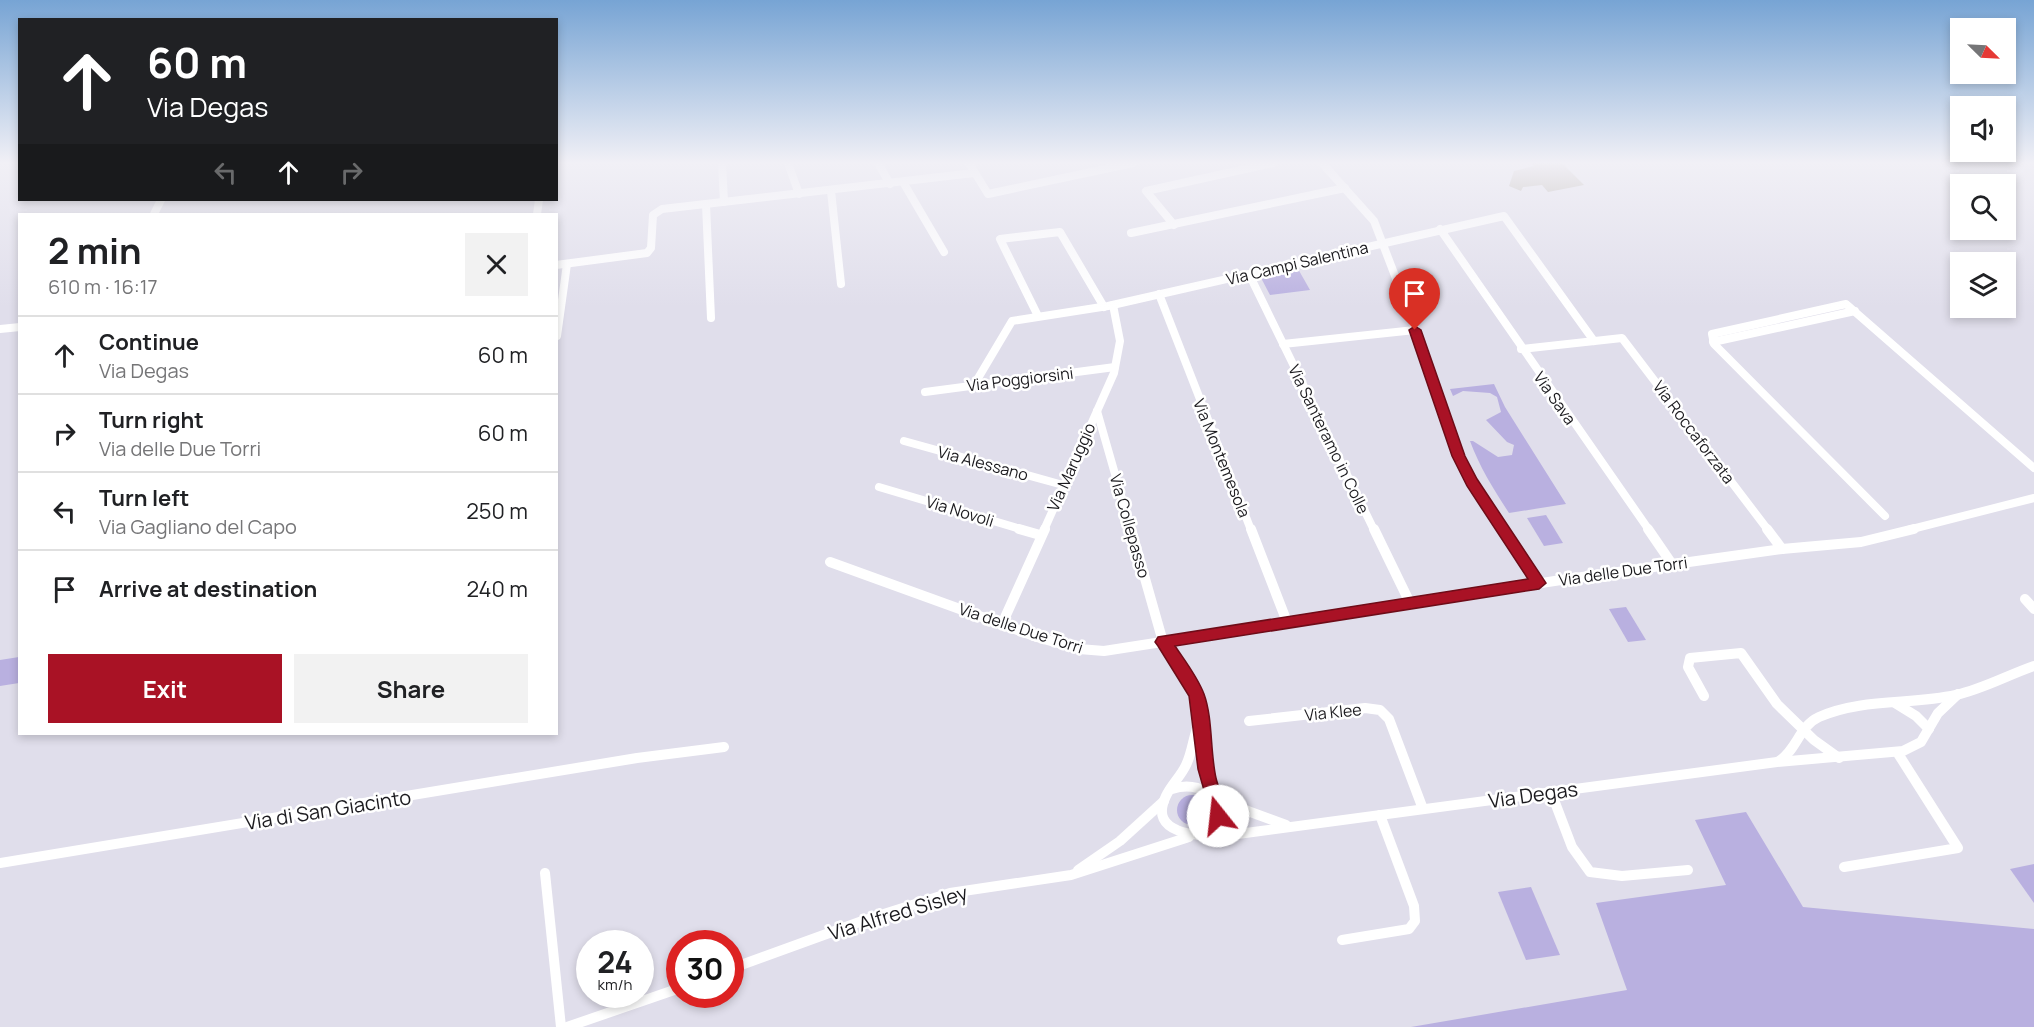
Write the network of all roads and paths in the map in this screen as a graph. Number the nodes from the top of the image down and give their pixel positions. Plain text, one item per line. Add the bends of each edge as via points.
1 (663, 211) edge
2 (706, 211) edge
3 (833, 211) edge
4 (920, 211) edge
5 (1162, 211) edge
6 (1238, 211) edge
7 (1365, 211) edge
8 (1173, 225) junction
9 (1440, 229) junction
10 (1131, 233) dead end
11 (1384, 243) junction
12 (944, 252) dead end
13 (567, 264) junction
14 (558, 265) edge
15 (1250, 274) junction
16 (841, 284) dead end
17 (1159, 294) junction
18 (1108, 306) junction
19 (1855, 311) junction
20 (1038, 316) junction
21 (711, 318) dead end
22 (18, 327) edge
23 (0, 329) edge
24 (558, 329) edge
25 (1415, 330) junction
26 (1594, 341) junction
27 (1713, 342) junction
28 (1283, 344) junction
29 (1521, 349) junction
30 (1115, 367) junction
31 (974, 385) junction
32 (925, 392) dead end
33 (1097, 411) junction
34 (904, 441) dead end
35 (2034, 468) edge
36 (1063, 485) junction
37 (879, 487) dead end
38 (2034, 498) edge
39 (1885, 516) dead end
40 (1041, 535) junction
41 (1782, 549) junction
42 (830, 562) dead end
43 (1672, 564) junction
44 (1539, 583) junction
45 (2025, 599) dead end
46 (1410, 603) junction
47 (2034, 609) edge
48 (1287, 622) junction
49 (1002, 624) junction
50 (1163, 642) junction
51 (2034, 666) edge
52 (1958, 694) junction
53 (1704, 696) dead end
54 (1895, 703) junction
55 (1200, 721) junction
56 (1249, 721) dead end
57 (1804, 727) junction
58 (1929, 729) junction
59 (724, 747) dead end
60 (1897, 752) junction
61 (1839, 758) junction
62 (1777, 762) junction
63 (1551, 792) junction
64 (1167, 796) junction
65 (1213, 796) junction
66 (1424, 809) junction
67 (1380, 815) junction
68 (1288, 826) junction
69 (1195, 836) junction
70 (0, 863) edge
71 (1845, 867) dead end
72 (1688, 870) dead end
73 (545, 873) dead end
74 (1071, 875) junction
75 (1342, 940) dead end
76 (744, 964) edge
77 (666, 993) edge
78 (561, 1027) edge
79 (567, 1027) edge

1 - 13 street via 653,215 651,248 644,254
2 - 21 street
3 - 16 street
4 - 12 street
5 - 8 street
6 - 8 street
7 - 11 street
8 - 10 street
9 - 11 street, Via Campi Salentina
9 - 26 street, Via Campi Salentina via 1504,216
9 - 29 street, Via Sava
11 - 15 street, Via Campi Salentina
11 - 25 street
13 - 14 street
13 - 24 street
15 - 17 street, Via Campi Salentina
15 - 28 street, Via Santeramo in Colle
17 - 18 street, Via Campi Salentina
17 - 48 street, Via Montemesola
18 - 20 street, Via Campi Salentina
18 - 20 street, Via Maruggio via 1060,232 1000,239
18 - 30 street, Via Maruggio via 1120,333
19 - 27 street
19 - 27 street via 1846,304 1715,332 1710,337
19 - 35 street
20 - 31 street, Via Campi Salentina via 1012,321
22 - 23 street
25 - 28 street
25 - 44 street via 1459,456
26 - 29 street
26 - 41 street, Via Roccaforzata via 1622,338
27 - 39 street
28 - 46 street, Via Santeramo in Colle
29 - 43 street, Via Sava
30 - 31 street, Via Poggiorsini
30 - 33 street, Via Maruggio
31 - 32 street, Via Poggiorsini
33 - 36 street, Via Maruggio
33 - 50 street, Via Collepasso
34 - 36 street, Via Alessano
36 - 40 street, Via Maruggio
37 - 40 street, Via Novoli
38 - 41 street, Via delle Due Torri via 1861,542
40 - 49 street, Via Maruggio
41 - 43 street, Via delle Due Torri
42 - 49 street, Via delle Due Torri
43 - 44 street, Via delle Due Torri
44 - 46 street, Via delle Due Torri
45 - 47 street
46 - 48 street, Via delle Due Torri
48 - 50 street, Via delle Due Torri
49 - 50 street, Via delle Due Torri via 1087,651
50 - 55 street via 1194,689
51 - 52 street, Via Degas
52 - 54 street, Via Degas
52 - 58 street, Via Degas via 1938,713
53 - 57 street via 1688,667 1689,658 1738,652 1777,704
54 - 57 street, Via Degas via 1839,711
54 - 58 street
55 - 64 street via 1187,763
55 - 65 street
56 - 66 street, Via Klee via 1365,708 1380,710 1389,719
57 - 61 street via 1814,740
57 - 62 street via 1790,754
58 - 60 street, Via Degas via 1918,744
59 - 70 street, Via di San Giacinto
60 - 61 street, Via Degas
60 - 71 street via 1958,848
61 - 62 street, Via Degas
62 - 63 street, Via Degas
63 - 66 street, Via Degas
63 - 72 street via 1589,872 1606,876
64 - 65 street via 1189,785
64 - 69 street via 1164,814 1170,826
64 - 74 street via 1120,841
65 - 68 street, Via Degas
65 - 69 street via 1219,810 1216,822 1209,832
66 - 67 street, Via Degas
67 - 68 street, Via Degas
67 - 75 street via 1416,921 1409,929
68 - 69 street, Via Degas via 1231,836
69 - 74 street, Via Alfred Sisley
73 - 78 street
74 - 76 street, Via Alfred Sisley via 950,893
77 - 79 street

